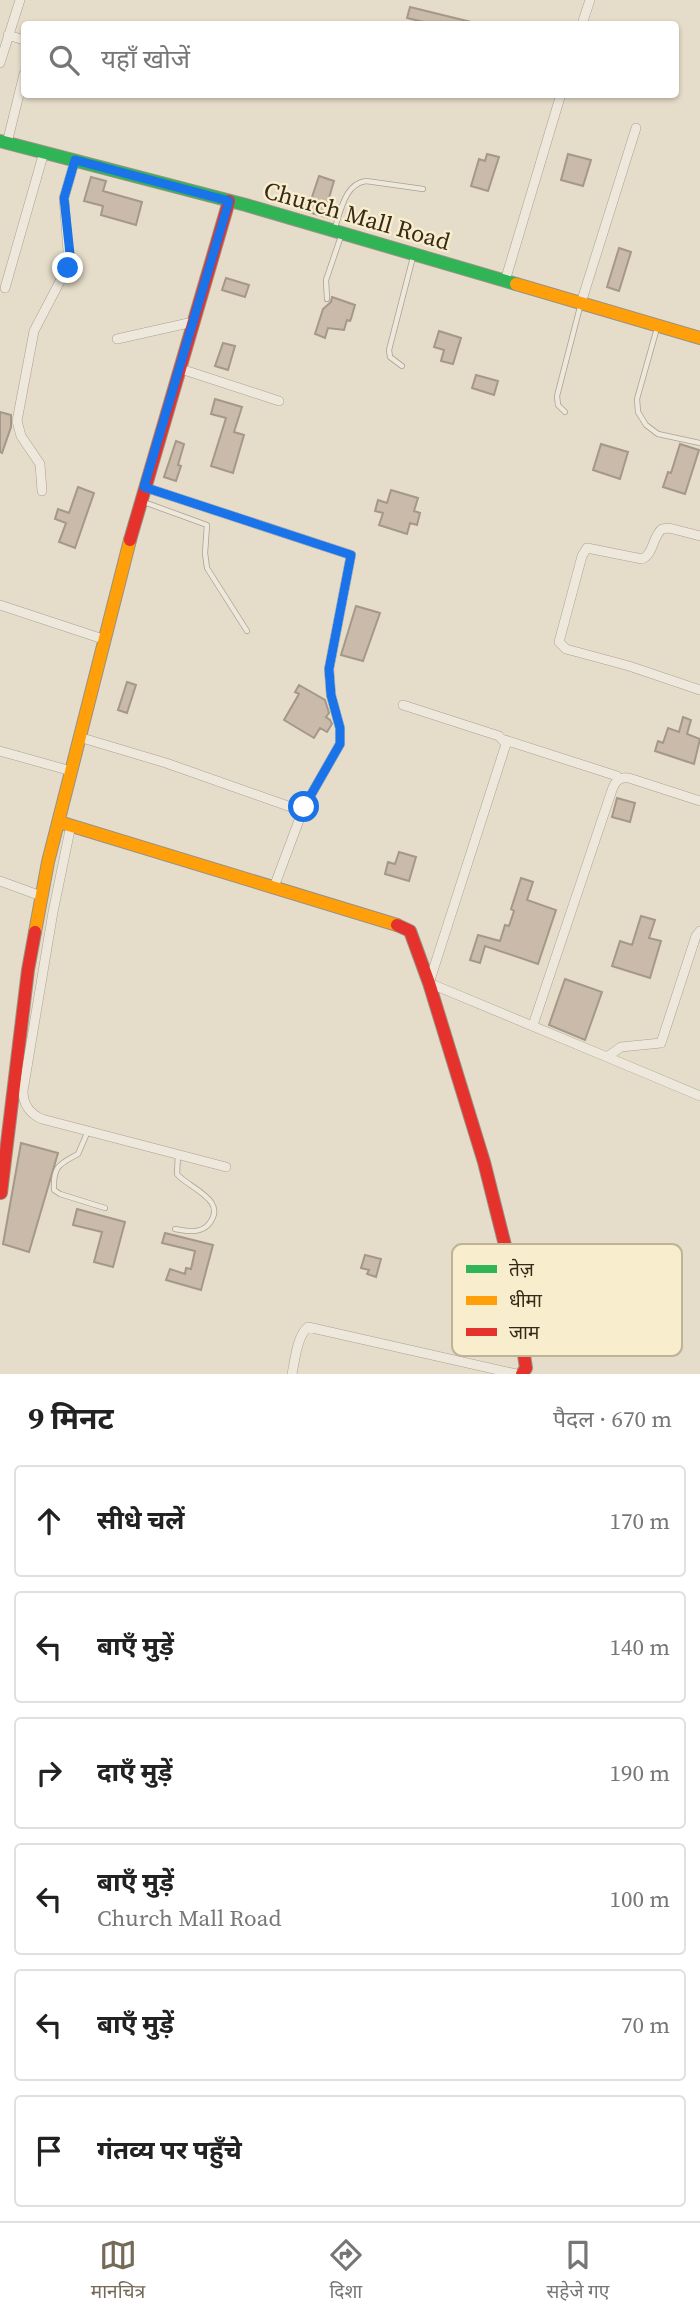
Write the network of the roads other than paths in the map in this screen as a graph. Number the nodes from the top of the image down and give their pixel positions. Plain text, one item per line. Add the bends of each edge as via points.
1 (20, 0) edge
2 (590, 0) edge
3 (583, 21) edge
4 (8, 35) junction
5 (21, 39) edge
6 (0, 63) edge
7 (21, 84) edge
8 (560, 98) edge
9 (636, 128) dead end
10 (3, 142) edge
11 (44, 152) junction
12 (75, 160) junction
13 (423, 189) dead end
14 (229, 201) junction
15 (338, 232) junction
16 (413, 254) junction
17 (505, 281) junction
18 (5, 288) dead end
19 (327, 299) dead end
20 (581, 303) junction
21 (193, 322) junction
22 (658, 325) junction
23 (117, 338) dead end
24 (700, 338) edge
25 (402, 366) dead end
26 (181, 369) junction
27 (279, 401) dead end
28 (565, 412) dead end
29 (700, 443) edge
30 (42, 491) dead end
31 (142, 494) junction
32 (700, 536) edge
33 (0, 605) edge
34 (247, 631) dead end
35 (103, 639) junction
36 (700, 690) edge
37 (403, 705) dead end
38 (79, 737) junction
39 (505, 740) junction
40 (0, 751) edge
41 (71, 771) junction
42 (617, 776) dead end
43 (700, 801) edge
44 (302, 811) junction
45 (65, 823) junction
46 (0, 881) edge
47 (274, 887) junction
48 (41, 896) junction
49 (700, 931) edge
50 (429, 983) junction
51 (533, 1025) junction
52 (607, 1057) junction
53 (700, 1096) edge
54 (88, 1131) junction
55 (178, 1154) junction
56 (226, 1167) dead end
57 (1, 1193) edge
58 (105, 1208) dead end
59 (175, 1229) dead end
60 (505, 1244) edge
61 (524, 1356) edge
62 (292, 1374) edge
63 (516, 1374) edge
64 (522, 1374) edge

1 - 4 street
2 - 3 street
4 - 5 street
4 - 6 street
7 - 10 street
8 - 17 street
9 - 20 street
10 - 11 street, Church Mall Road
11 - 12 street, Church Mall Road
11 - 18 street
12 - 14 street, Church Mall Road
12 - 30 street via 64,198 69,264 34,331 17,421 21,436 40,464
13 - 15 lane via 358,183 350,188
14 - 15 street, Church Mall Road
14 - 21 street
15 - 16 street, Church Mall Road
15 - 19 lane via 326,281
16 - 17 street, Church Mall Road
16 - 25 lane via 389,346 390,357
17 - 20 street, Church Mall Road
20 - 22 street, Church Mall Road
20 - 28 lane via 557,396
21 - 23 street
21 - 26 street
22 - 24 street, Church Mall Road
22 - 29 lane via 638,412 658,435
26 - 27 street
26 - 31 street
31 - 34 lane via 206,525 207,568
31 - 35 street
31 - 44 street via 351,555 329,669 340,744
32 - 36 street via 662,529 649,555 642,559 587,548 559,642 566,649
33 - 35 street
35 - 38 street
37 - 39 street
38 - 41 street
38 - 44 street
39 - 42 street
39 - 50 street via 506,749
40 - 41 street
41 - 45 street
43 - 51 street via 629,778 618,780
44 - 47 street
45 - 47 street
45 - 48 street
45 - 54 street via 23,1094 36,1116
46 - 48 street
47 - 50 street via 407,929
48 - 57 street
49 - 52 street via 661,1043 621,1047
50 - 51 street
50 - 60 street
51 - 52 street
52 - 53 street
54 - 55 street
54 - 58 lane via 78,1154 59,1164 54,1190
55 - 56 street
55 - 59 lane via 177,1174 209,1198 213,1214 201,1230
61 - 64 street
62 - 63 street via 300,1340 309,1327

